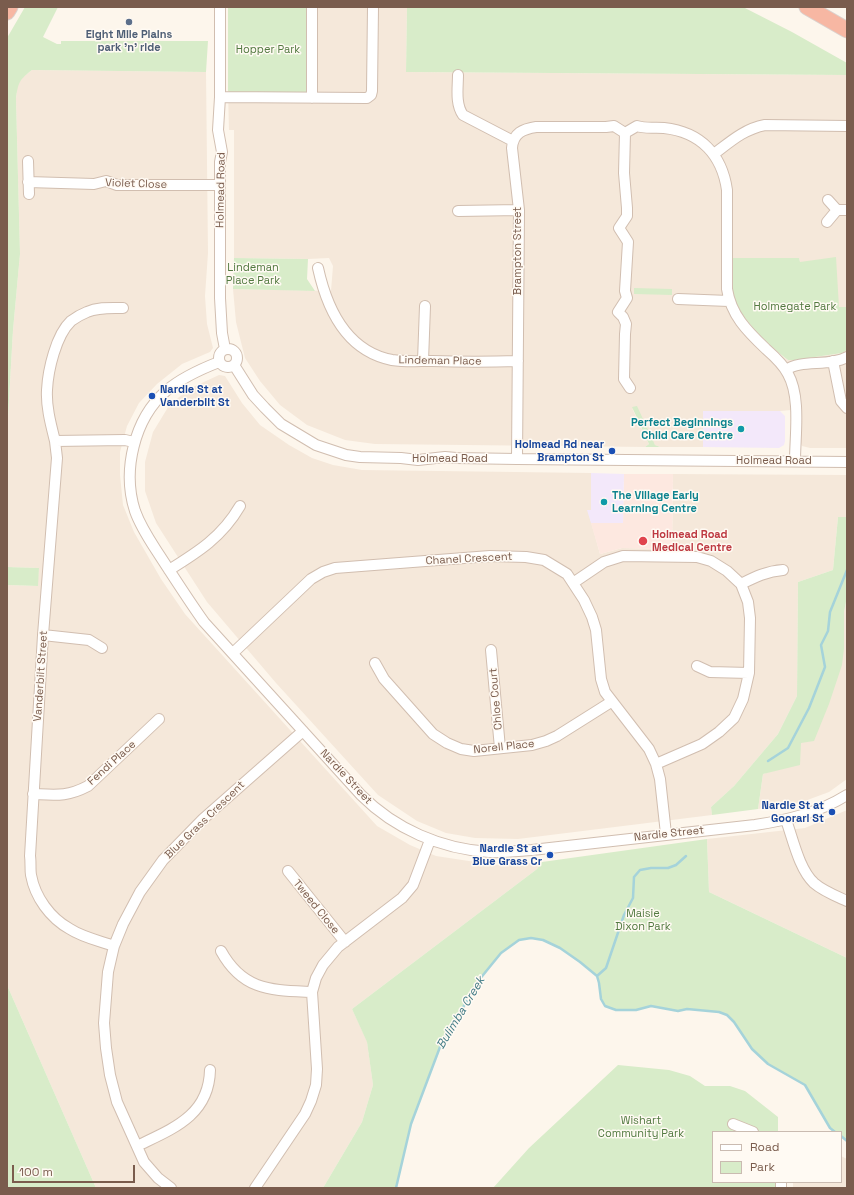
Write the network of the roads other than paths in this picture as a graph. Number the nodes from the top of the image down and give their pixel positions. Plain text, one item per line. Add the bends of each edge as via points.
1 (10, 7) edge
2 (220, 7) edge
3 (312, 7) edge
4 (373, 7) edge
5 (806, 7) edge
6 (7, 12) edge
7 (847, 30) edge
8 (458, 74) dead end
9 (220, 97) junction
10 (312, 98) junction
11 (847, 126) edge
12 (625, 132) junction
13 (513, 141) junction
14 (714, 154) junction
15 (28, 162) dead end
16 (28, 182) junction
17 (220, 185) junction
18 (29, 194) dead end
19 (828, 200) dead end
20 (518, 210) junction
21 (842, 210) edge
22 (458, 211) dead end
23 (827, 222) dead end
24 (318, 268) dead end
25 (678, 299) dead end
26 (729, 301) junction
27 (425, 306) dead end
28 (123, 308) dead end
29 (225, 349) junction
30 (847, 357) edge
31 (423, 361) junction
32 (518, 361) junction
33 (833, 361) junction
34 (219, 362) junction
35 (234, 365) junction
36 (787, 371) junction
37 (630, 388) dead end
38 (847, 408) edge
39 (55, 441) junction
40 (134, 442) junction
41 (517, 459) junction
42 (795, 461) junction
43 (847, 462) edge
44 (240, 506) dead end
45 (169, 570) junction
46 (783, 570) dead end
47 (574, 583) junction
48 (741, 584) junction
49 (43, 635) junction
50 (102, 648) dead end
51 (491, 650) dead end
52 (233, 653) junction
53 (376, 663) dead end
54 (697, 666) dead end
55 (749, 673) junction
56 (611, 702) junction
57 (160, 719) dead end
58 (303, 731) junction
59 (500, 748) junction
60 (656, 764) junction
61 (33, 794) junction
62 (847, 795) edge
63 (786, 820) junction
64 (666, 834) junction
65 (430, 840) junction
66 (288, 871) dead end
67 (847, 901) edge
68 (345, 942) junction
69 (114, 946) junction
70 (221, 951) dead end
71 (312, 992) junction
72 (210, 1070) dead end
73 (733, 1124) dead end
74 (750, 1131) edge
75 (137, 1146) junction
76 (171, 1188) edge
77 (255, 1188) edge

1 - 6 highway
2 - 9 street, Holmead Road
3 - 10 street
4 - 10 street via 371,96 363,99
5 - 7 highway
8 - 13 street via 458,104 463,115
9 - 10 street
9 - 17 street, Holmead Road
11 - 14 street via 765,125 740,135
12 - 13 street via 614,126 536,127 526,129
12 - 14 street via 637,126 677,130 701,141
12 - 37 street via 627,216 619,228 628,242 628,249 625,290 617,302 618,318 625,334 624,379
13 - 20 street, Brampton Street
14 - 26 street via 726,180
15 - 16 street
16 - 17 street, Violet Close via 94,184 106,181 117,185
16 - 18 street
17 - 29 street, Holmead Road via 220,298
19 - 21 street
20 - 22 street
20 - 32 street, Brampton Street
21 - 23 street
24 - 31 street, Lindeman Place via 327,301 335,318 360,346 391,359
25 - 26 street
26 - 36 street via 739,319
27 - 31 street
28 - 39 street, Vanderbilt Street via 100,308 87,312 71,321 63,331 56,348 47,390
29 - 34 street via 219,355
29 - 35 street, Holmead Road via 231,349 236,353 237,360
30 - 33 street
31 - 32 street, Lindeman Place
32 - 41 street, Brampton Street
33 - 36 street via 801,365 795,370
33 - 38 street via 841,401
34 - 35 street via 226,367
34 - 40 street, Nardie Street via 166,391 147,415
35 - 41 street, Holmead Road via 253,395 282,424 304,439 331,451 360,457 418,460 438,457
36 - 42 street via 795,402
39 - 40 street
39 - 49 street, Vanderbilt Street via 57,458
40 - 45 street, Nardie Street via 130,488 135,510 142,527
41 - 42 street, Holmead Road
42 - 43 street, Holmead Road
44 - 45 street via 225,529 198,552
45 - 52 street, Nardie Street via 204,622
46 - 48 street via 772,570
47 - 48 street via 604,562 623,556 697,557 711,561
47 - 52 street, Chanel Crescent via 567,574 544,560 526,557 490,556 335,568 311,579
47 - 56 street, Chanel Crescent via 592,617 596,630 601,680
48 - 55 street via 748,602 750,618
49 - 50 street via 89,640
49 - 61 street, Vanderbilt Street
51 - 59 street, Chloe Court
52 - 58 street, Nardie Street
53 - 59 street, Norell Place via 384,679 433,734 461,749 474,751
54 - 55 street via 710,672
55 - 60 street via 743,699 734,718 702,744
56 - 59 street, Norell Place via 546,741
56 - 60 street, Chanel Crescent via 649,749
57 - 61 street, Fendi Place via 88,786 75,793 59,796
58 - 65 street, Nardie Street via 370,804 391,820
58 - 69 street, Blue Grass Crescent via 203,819 163,860 140,892
60 - 64 street, Chanel Crescent
61 - 69 street, Vanderbilt Street via 31,874 35,890 44,906 70,930
62 - 63 street, Nardie Street via 815,811
63 - 64 street, Nardie Street
63 - 67 street via 803,868 814,883
64 - 65 street, Nardie Street via 508,852 474,850
65 - 68 street via 413,885 402,898
66 - 68 street, Tweed Close
68 - 71 street via 323,964
69 - 75 street, Blue Grass Crescent via 105,998 106,1048 117,1102
70 - 71 street via 233,970 254,985 277,990
71 - 77 street via 317,1069 311,1101
72 - 75 street via 210,1081 197,1109 176,1127
73 - 74 street
75 - 76 street, Blue Grass Crescent via 144,1162

